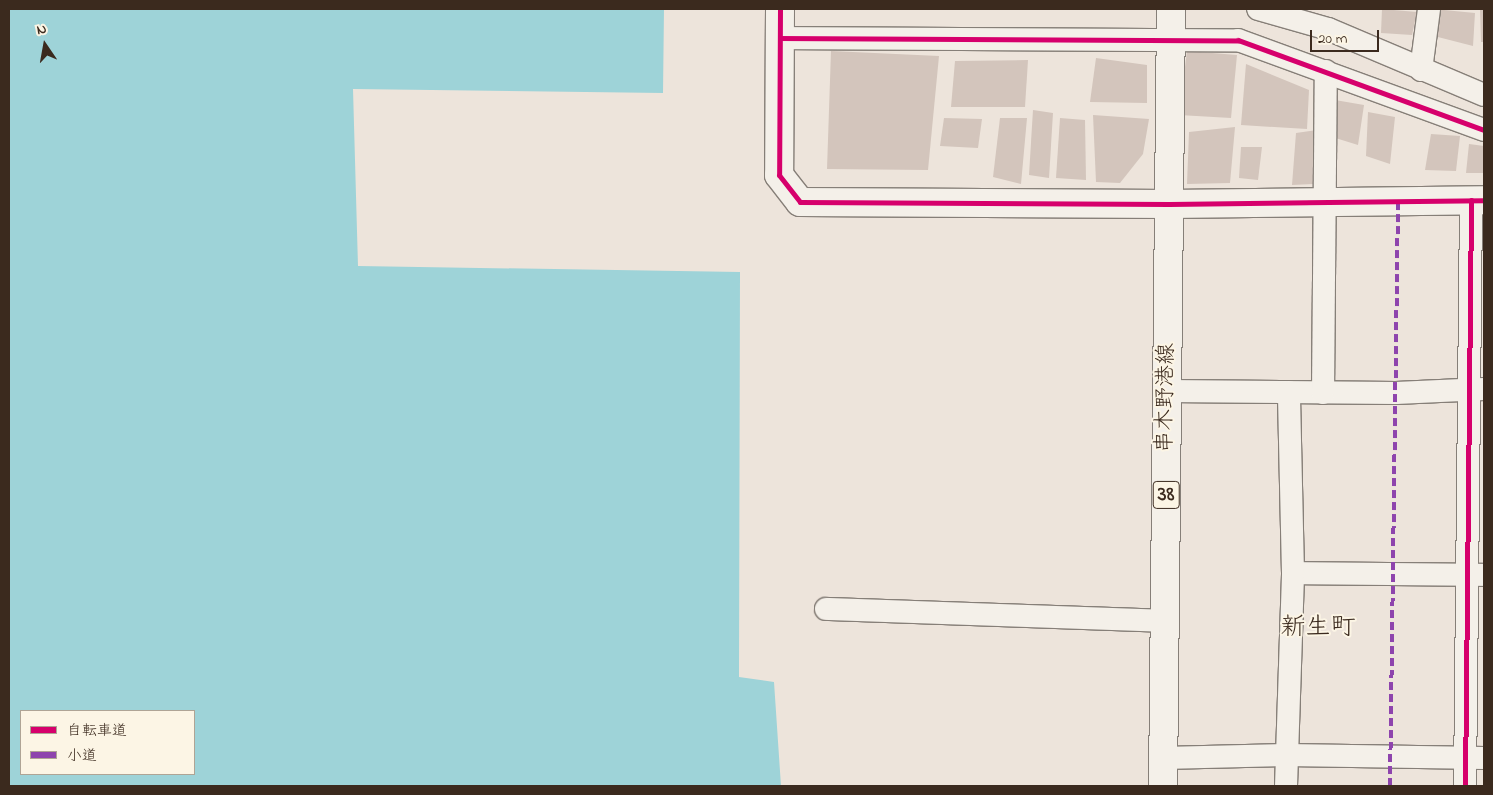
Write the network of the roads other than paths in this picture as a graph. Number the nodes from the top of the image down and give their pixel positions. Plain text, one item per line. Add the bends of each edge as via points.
1 (780, 9) edge
2 (1171, 9) edge
3 (1258, 9) edge
4 (1429, 9) edge
5 (1328, 19) edge
6 (780, 38) junction
7 (1171, 41) junction
8 (1421, 70) junction
9 (1326, 71) junction
10 (1484, 95) edge
11 (1484, 130) edge
12 (1478, 200) edge
13 (1323, 202) junction
14 (1169, 204) junction
15 (1477, 390) edge
16 (1168, 391) junction
17 (1289, 392) junction
18 (1323, 392) junction
19 (1293, 573) junction
20 (1476, 575) edge
21 (826, 609) dead end
22 (1164, 621) junction
23 (1286, 755) junction
24 (1163, 758) junction
25 (1475, 758) edge
26 (1163, 786) edge
27 (1286, 786) edge
28 (1465, 786) edge

1 - 6 street
2 - 7 street, 串木野港線 / 38
3 - 5 street
4 - 8 street
5 - 8 street
6 - 7 street
6 - 14 street via 779,175 800,202
7 - 9 street via 1238,40
7 - 14 street, 串木野港線 / 38
8 - 10 street
9 - 11 street
9 - 13 street
12 - 13 street
12 - 15 street
13 - 14 street
13 - 18 street
14 - 16 street, 串木野港線 / 38
15 - 18 street
15 - 20 street
16 - 17 street
16 - 22 street, 串木野港線 / 38
17 - 18 street
17 - 19 street
19 - 20 street
19 - 23 street
20 - 25 street
21 - 22 street
22 - 24 street, 串木野港線 / 38
23 - 24 street
23 - 25 street
23 - 27 street
24 - 26 street, 串木野港線 / 38
25 - 28 street

